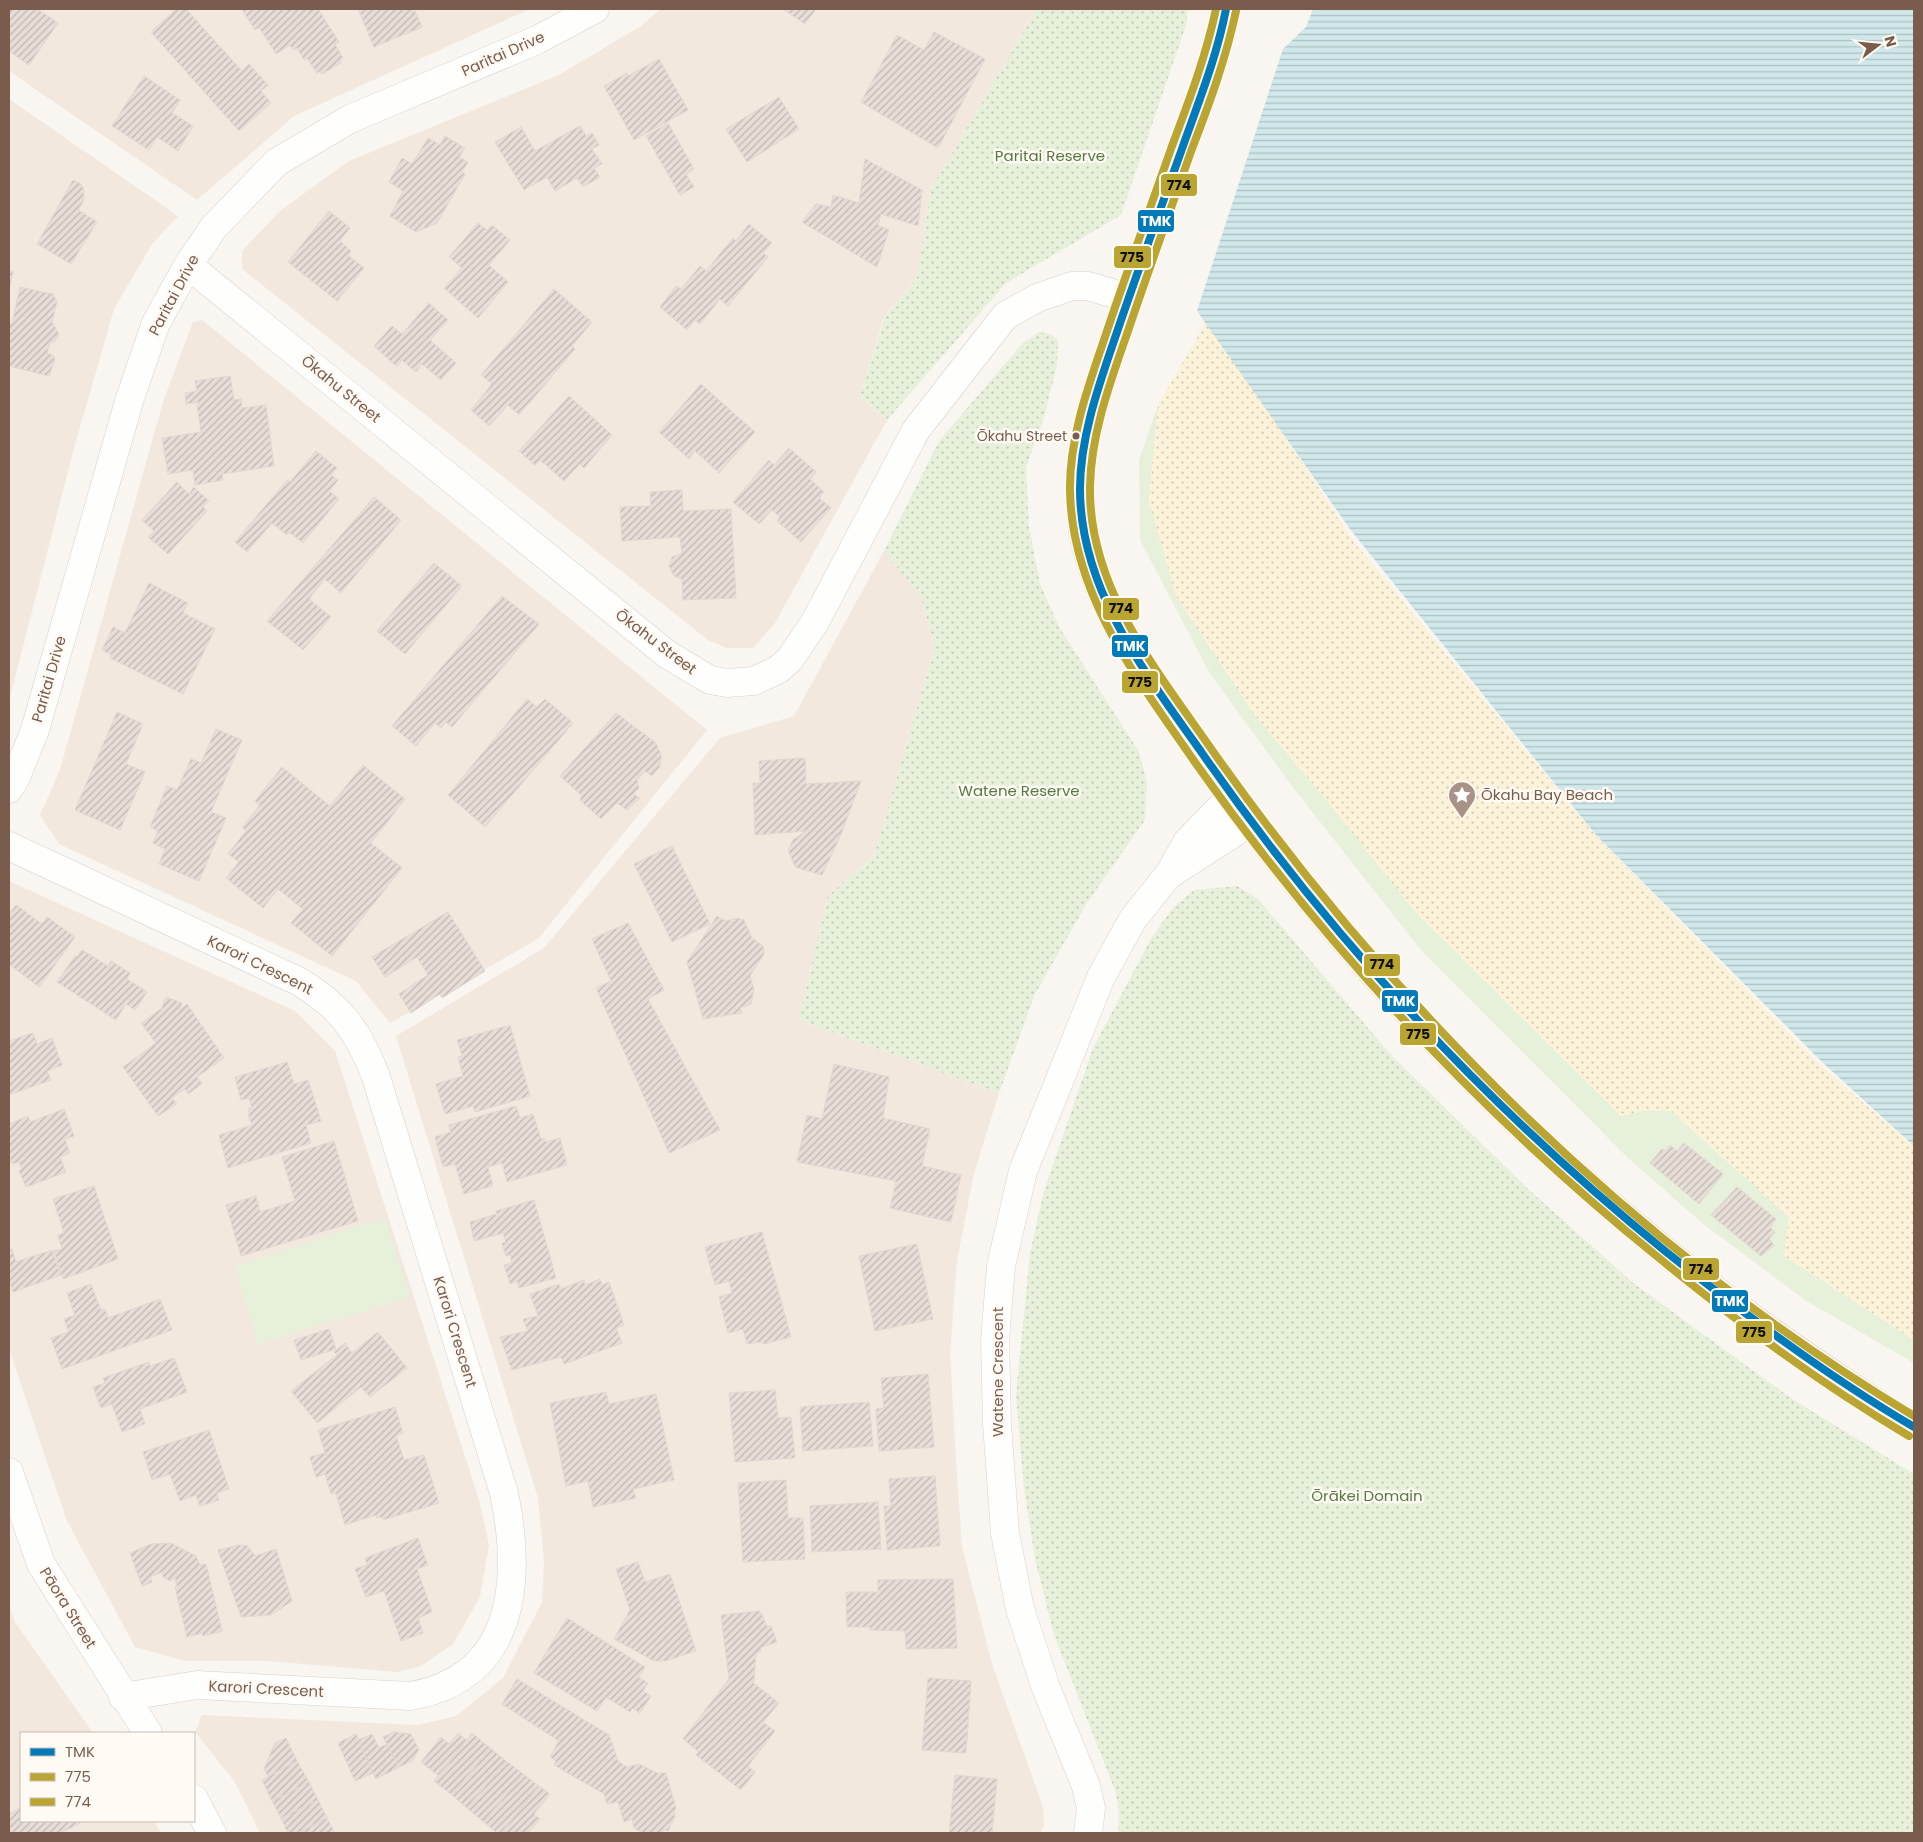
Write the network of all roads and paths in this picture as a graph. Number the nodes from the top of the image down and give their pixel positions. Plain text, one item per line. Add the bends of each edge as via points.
1 (595, 9) edge
2 (1226, 9) edge
3 (188, 265) junction
4 (1128, 298) junction
5 (9, 789) edge
6 (1230, 798) junction
7 (1249, 823) junction
8 (9, 846) edge
9 (1169, 874) junction
10 (1914, 1427) edge
11 (9, 1472) edge
12 (123, 1697) junction
13 (147, 1732) edge
14 (195, 1801) edge
15 (212, 1833) edge
16 (1088, 1833) edge

1 - 3 street, Paritai Drive via 537,40 350,119 277,162 214,226
2 - 4 main road via 1216,55
3 - 4 street, Ōkahu Street via 668,655 710,680 727,683 754,681 779,669 790,659 815,622 916,430 1005,316 1037,298 1072,286 1088,286
3 - 5 street, Paritai Drive via 156,323 130,398 34,730
4 - 6 main road via 1100,385 1082,459 1081,522 1087,555 1096,584 1124,638
6 - 7 main road
6 - 9 street, Watene Crescent via 1187,842
7 - 9 street, Watene Crescent
7 - 10 main road via 1348,946 1487,1095 1548,1152 1766,1330
8 - 12 street, Karori Crescent via 298,981 318,993 352,1027 366,1049 376,1076 504,1493 511,1526 514,1555 506,1611 486,1655 454,1684 432,1693 410,1696 197,1685
9 - 16 street, Watene Crescent via 1133,919 1101,977 1023,1171 1001,1266 995,1340 1005,1533 1020,1609 1046,1688 1086,1786 1091,1808
11 - 12 street, Pāora Street via 41,1564
12 - 13 street, Pāora Street
14 - 15 street

